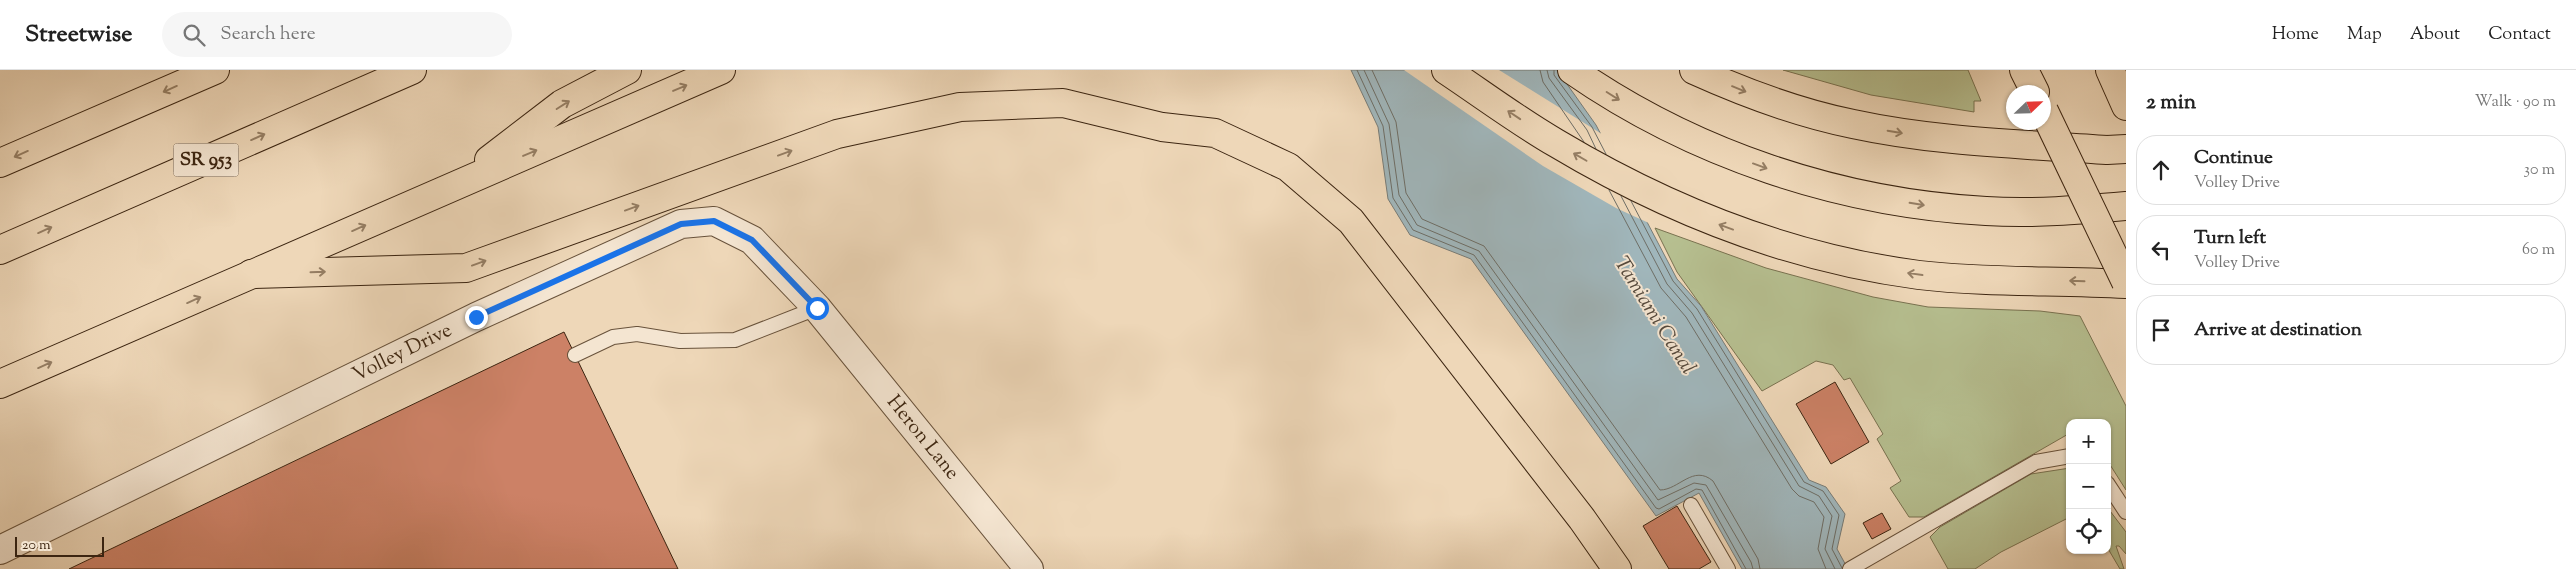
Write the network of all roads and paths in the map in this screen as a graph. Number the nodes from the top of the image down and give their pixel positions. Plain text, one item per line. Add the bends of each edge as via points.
1 (215, 70) edge
2 (412, 70) edge
3 (627, 70) edge
4 (721, 70) edge
5 (1446, 70) edge
6 (1572, 70) edge
7 (1694, 70) edge
8 (2112, 74) edge
9 (2126, 106) edge
10 (2051, 126) edge
11 (2120, 146) edge
12 (0, 164) edge
13 (454, 186) junction
14 (2126, 206) edge
15 (0, 250) edge
16 (251, 274) junction
17 (2126, 283) edge
18 (817, 308) junction
19 (575, 355) dead end
20 (0, 384) edge
21 (2066, 457) edge
22 (2111, 489) edge
23 (1691, 505) dead end
24 (2126, 512) edge
25 (0, 550) edge
26 (1029, 569) edge
27 (1617, 569) edge
28 (1728, 569) edge
29 (1851, 569) edge

1 -> 12 main road
15 -> 2 main road, SR 953
13 -> 3 main road via 562,104
13 -> 4 main road
17 -> 5 main road via 1919,275 1842,261 1773,242 1706,220 1628,184 1554,142
6 -> 14 main road via 1634,109 1685,135 1762,167 1815,184 1911,203 1986,211
7 -> 11 main road via 1798,110 1852,124 1963,140
8 - 9 main road
10 - 17 main road, bridge
16 -> 13 main road
20 -> 16 main road
16 -> 27 main road via 466,268 837,134 960,107 1063,103 1162,126 1215,133 1288,167 1351,221 1582,519
18 - 19 lane via 735,340 680,341 637,334 613,337
18 - 25 street, Volley Drive via 752,240 714,221 681,224 476,317
18 - 26 street, Heron Lane
21 - 29 lane via 2036,462
22 - 24 lane
23 - 28 lane

